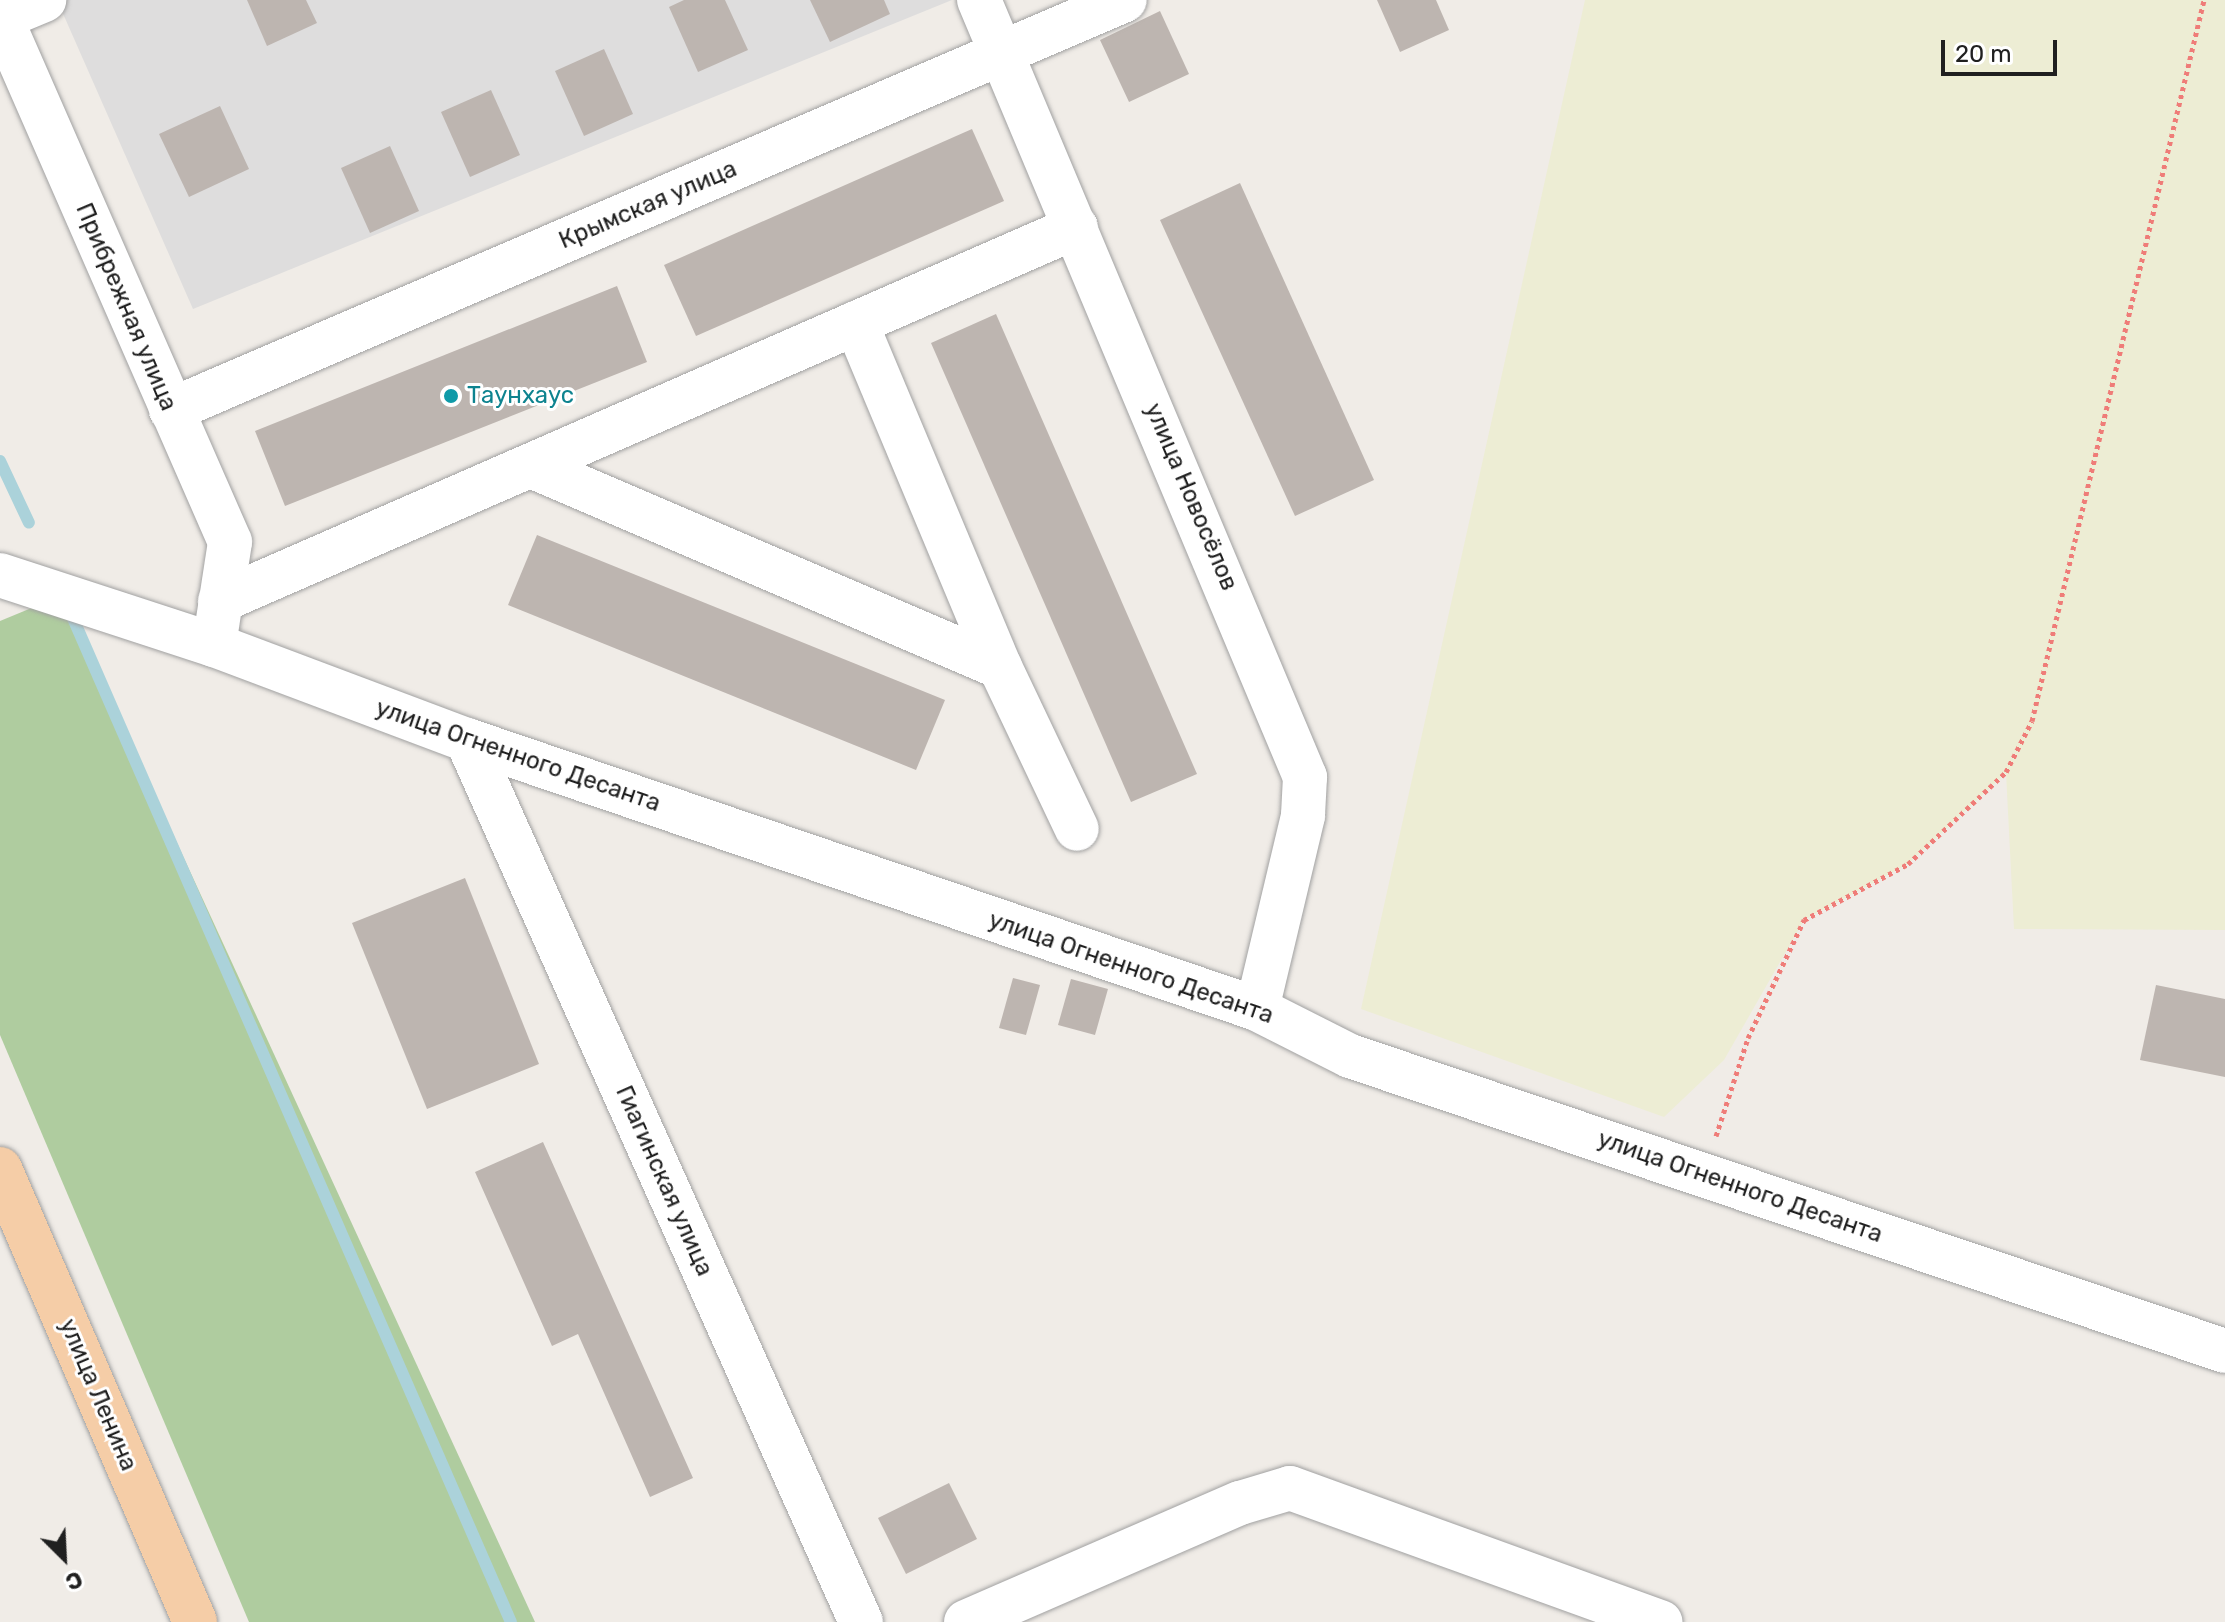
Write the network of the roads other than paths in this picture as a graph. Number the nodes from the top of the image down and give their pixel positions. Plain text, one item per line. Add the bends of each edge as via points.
1 (44, 0) edge
2 (979, 0) edge
3 (1125, 0) edge
4 (0, 17) edge
5 (1002, 53) junction
6 (1076, 227) junction
7 (856, 323) junction
8 (171, 410) junction
9 (531, 466) junction
10 (0, 575) edge
11 (220, 601) junction
12 (214, 645) junction
13 (1000, 667) junction
14 (467, 740) junction
15 (1077, 829) dead end
16 (1257, 1009) junction
17 (0, 1169) edge
18 (2225, 1351) edge
19 (195, 1622) edge
20 (861, 1622) edge
21 (966, 1622) edge
22 (1660, 1622) edge

1 - 4 street
2 - 5 street, улица Новосёлов
3 - 5 street, Крымская улица
4 - 8 street, Прибрежная улица
5 - 6 street, улица Новосёлов
5 - 8 street, Крымская улица
6 - 7 street
6 - 16 street, улица Новосёлов via 1305,777 1303,816
7 - 9 street
7 - 13 street
8 - 11 street, Прибрежная улица via 230,542
9 - 11 street
9 - 13 street
10 - 12 street, улица Огненного Десанта
11 - 12 street
12 - 14 street, улица Огненного Десанта
13 - 15 street
14 - 16 street, улица Огненного Десанта
14 - 20 street, Гиагинская улица
16 - 18 street, улица Огненного Десанта via 1350,1056
17 - 19 main road, улица Ленина
21 - 22 street via 1240,1503 1290,1488

